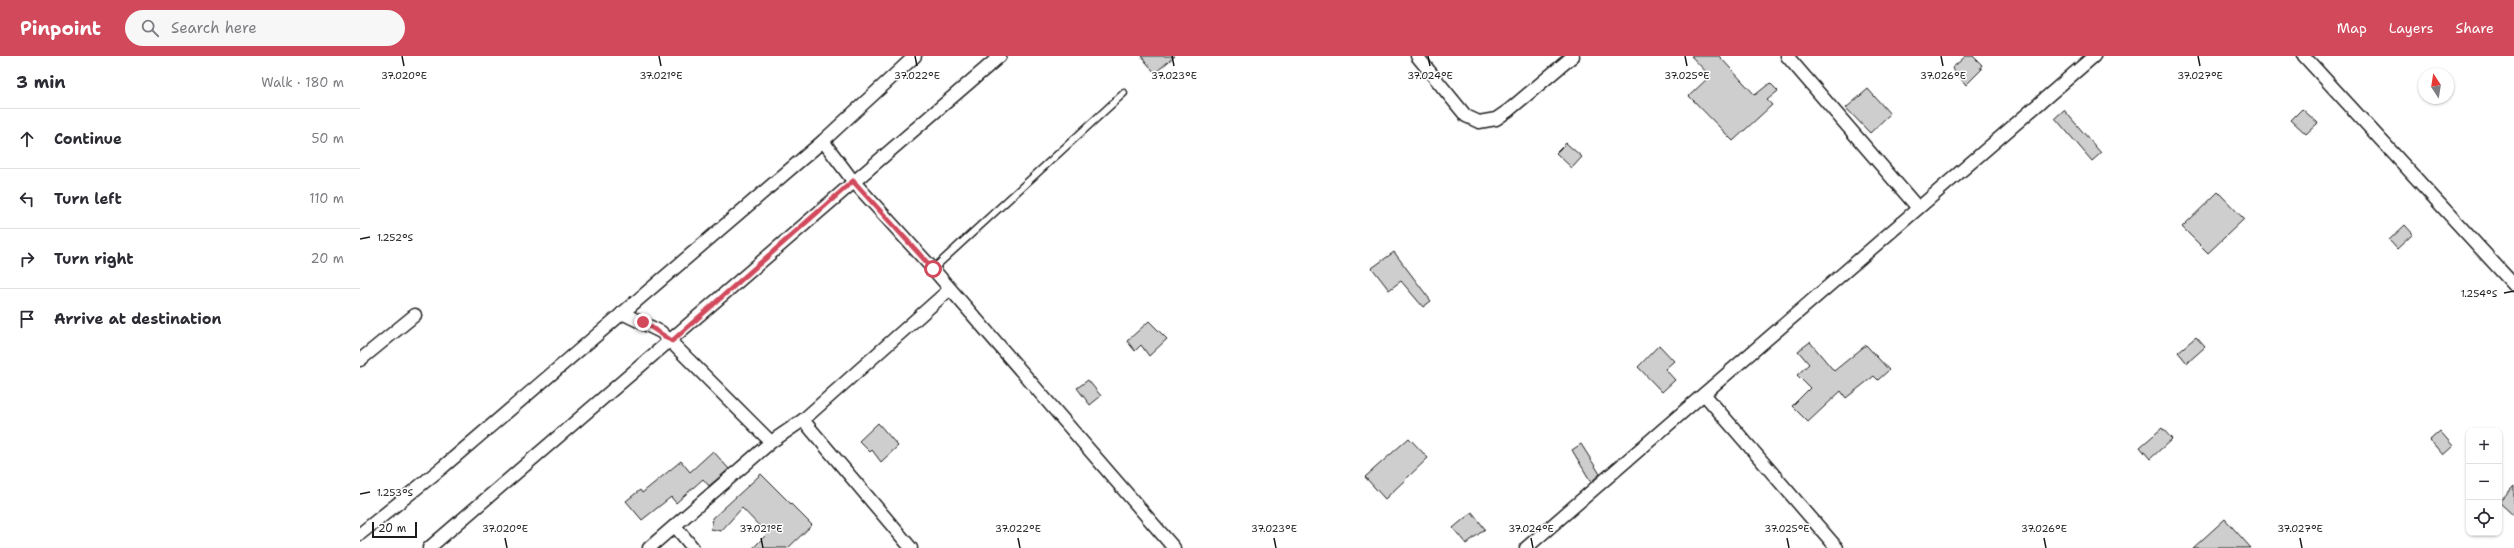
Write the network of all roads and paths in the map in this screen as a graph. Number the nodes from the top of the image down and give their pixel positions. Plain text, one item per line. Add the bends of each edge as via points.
1 (915, 56) edge
2 (1000, 56) edge
3 (1417, 56) edge
4 (1573, 56) edge
5 (1787, 56) edge
6 (2094, 56) edge
7 (2304, 56) edge
8 (1124, 93) dead end
9 (823, 141) junction
10 (853, 181) junction
11 (1918, 208) junction
12 (933, 269) junction
13 (2514, 285) edge
14 (950, 289) junction
15 (622, 313) junction
16 (415, 315) dead end
17 (672, 341) junction
18 (360, 360) edge
19 (1704, 394) junction
20 (803, 420) junction
21 (771, 442) junction
22 (675, 526) junction
23 (360, 534) edge
24 (430, 548) edge
25 (649, 548) edge
26 (693, 548) edge
27 (911, 548) edge
28 (1174, 548) edge
29 (1526, 548) edge
30 (1837, 548) edge

1 - 9 street
2 - 10 street
3 - 4 street via 1466,116 1479,122 1496,119 1505,113
5 - 11 street
6 - 11 street
7 - 13 street
8 - 12 lane
9 - 10 street
9 - 15 street
10 - 12 street
10 - 17 street
11 - 19 street
12 - 14 street
14 - 20 street
14 - 28 street
15 - 17 street via 643,322
15 - 23 street via 444,467
16 - 18 street
17 - 21 street
17 - 24 street
19 - 29 street
19 - 30 street
20 - 21 street
20 - 27 street
21 - 22 street
22 - 25 street
22 - 26 street

